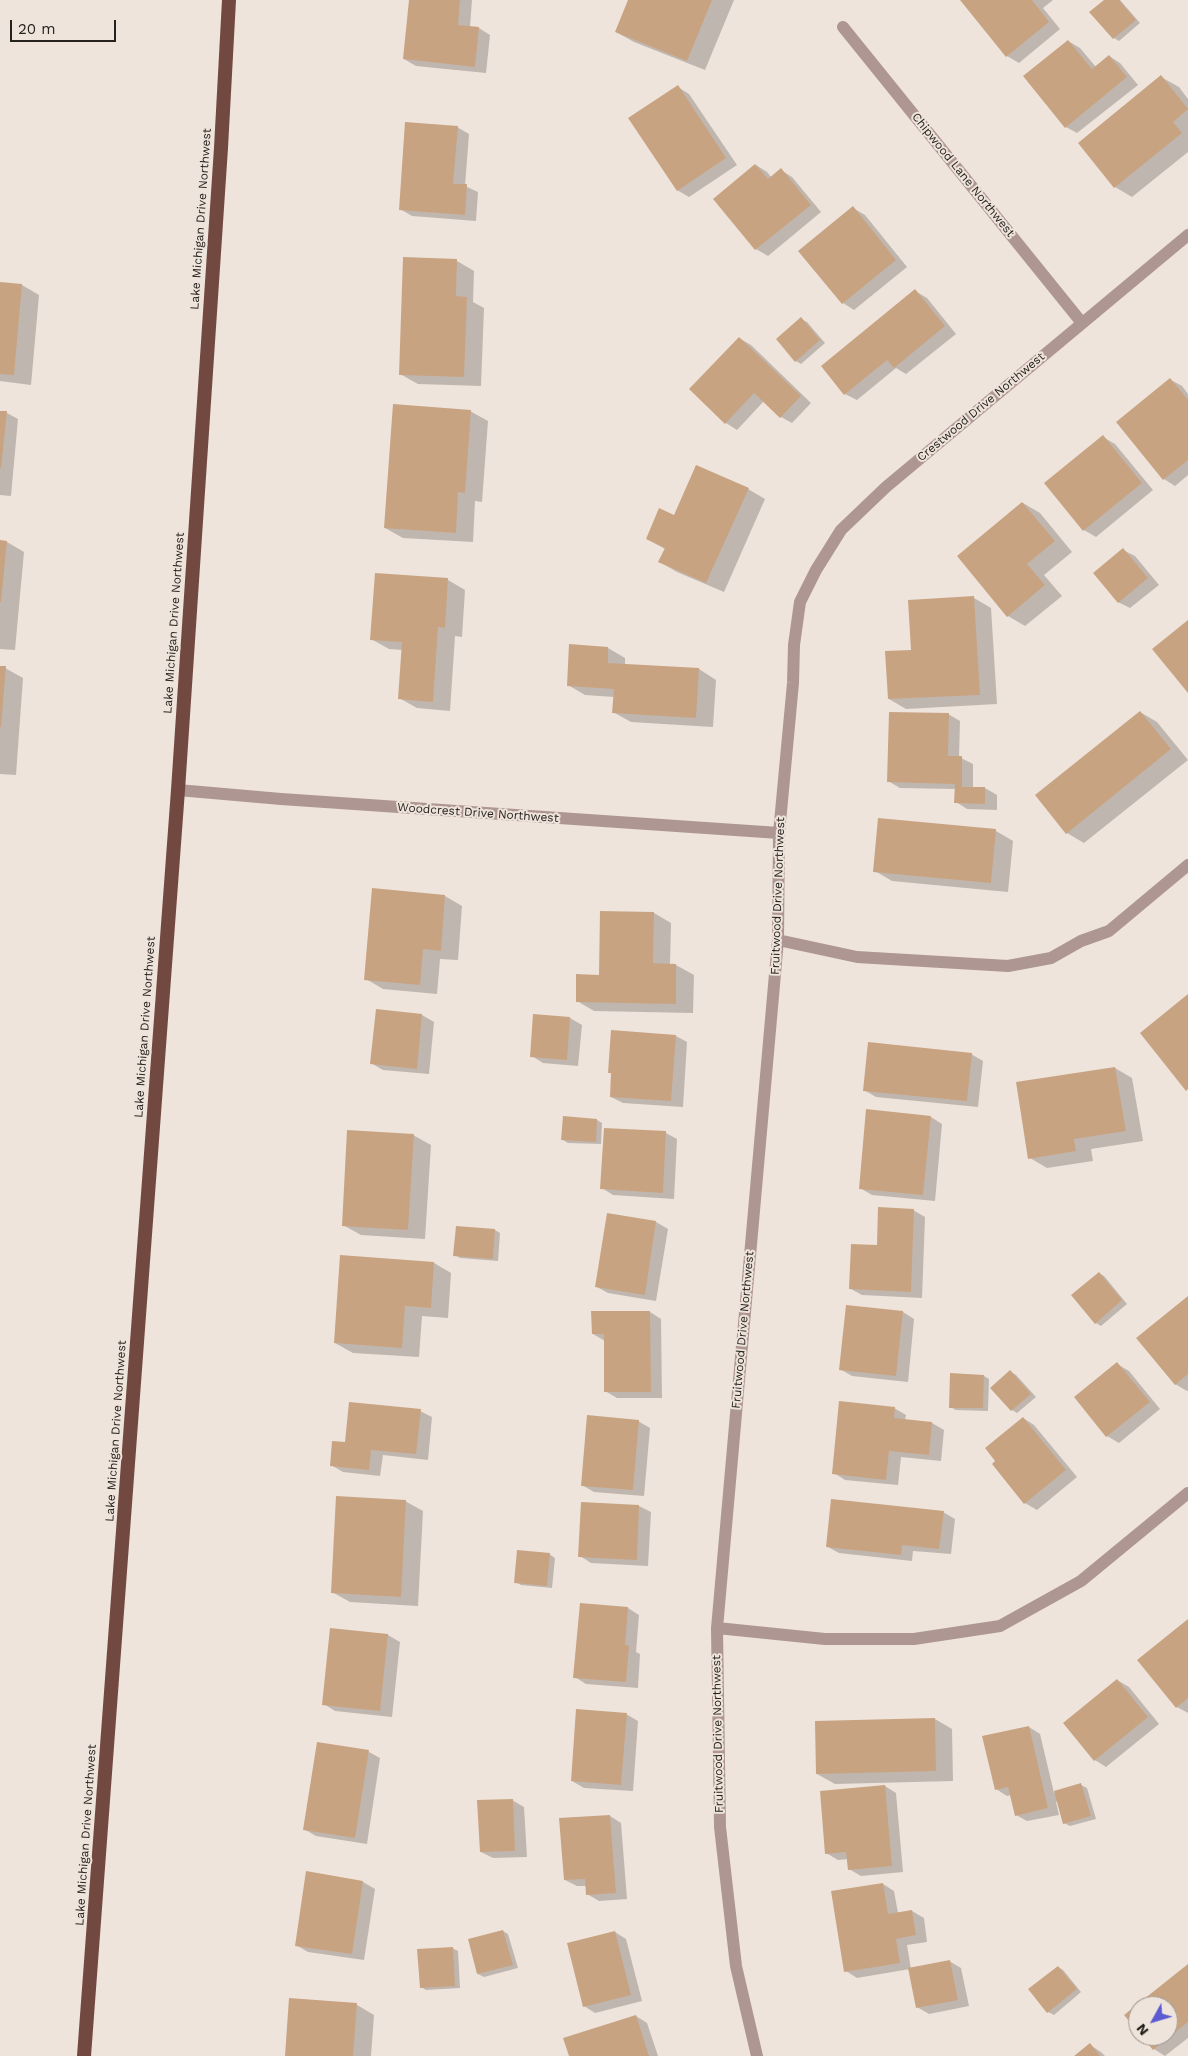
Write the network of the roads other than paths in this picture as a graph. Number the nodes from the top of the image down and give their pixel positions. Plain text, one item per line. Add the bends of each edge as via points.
1 (229, 0) edge
2 (843, 27) dead end
3 (1188, 235) edge
4 (1082, 324) junction
5 (800, 602) joint
6 (178, 790) junction
7 (779, 833) junction
8 (1188, 865) edge
9 (778, 940) junction
10 (1188, 1494) edge
11 (717, 1628) junction
12 (84, 2056) edge
13 (757, 2056) edge

1 - 6 highway, Lake Michigan Drive Northwest
2 - 4 street, Chipwood Lane Northwest
3 - 4 street, Crestwood Drive Northwest
4 - 5 street, Crestwood Drive Northwest via 886,487 841,530
5 - 7 street, Fruitwood Drive Northwest
6 - 7 street, Woodcrest Drive Northwest via 281,800
6 - 12 highway, Lake Michigan Drive Northwest
7 - 9 street, Fruitwood Drive Northwest
8 - 9 street via 1109,931 1081,941 1050,958 1008,966 857,957
9 - 11 street, Fruitwood Drive Northwest
10 - 11 street via 1081,1581 1000,1626 914,1639 825,1639
11 - 13 street, Fruitwood Drive Northwest via 720,1827 736,1966

